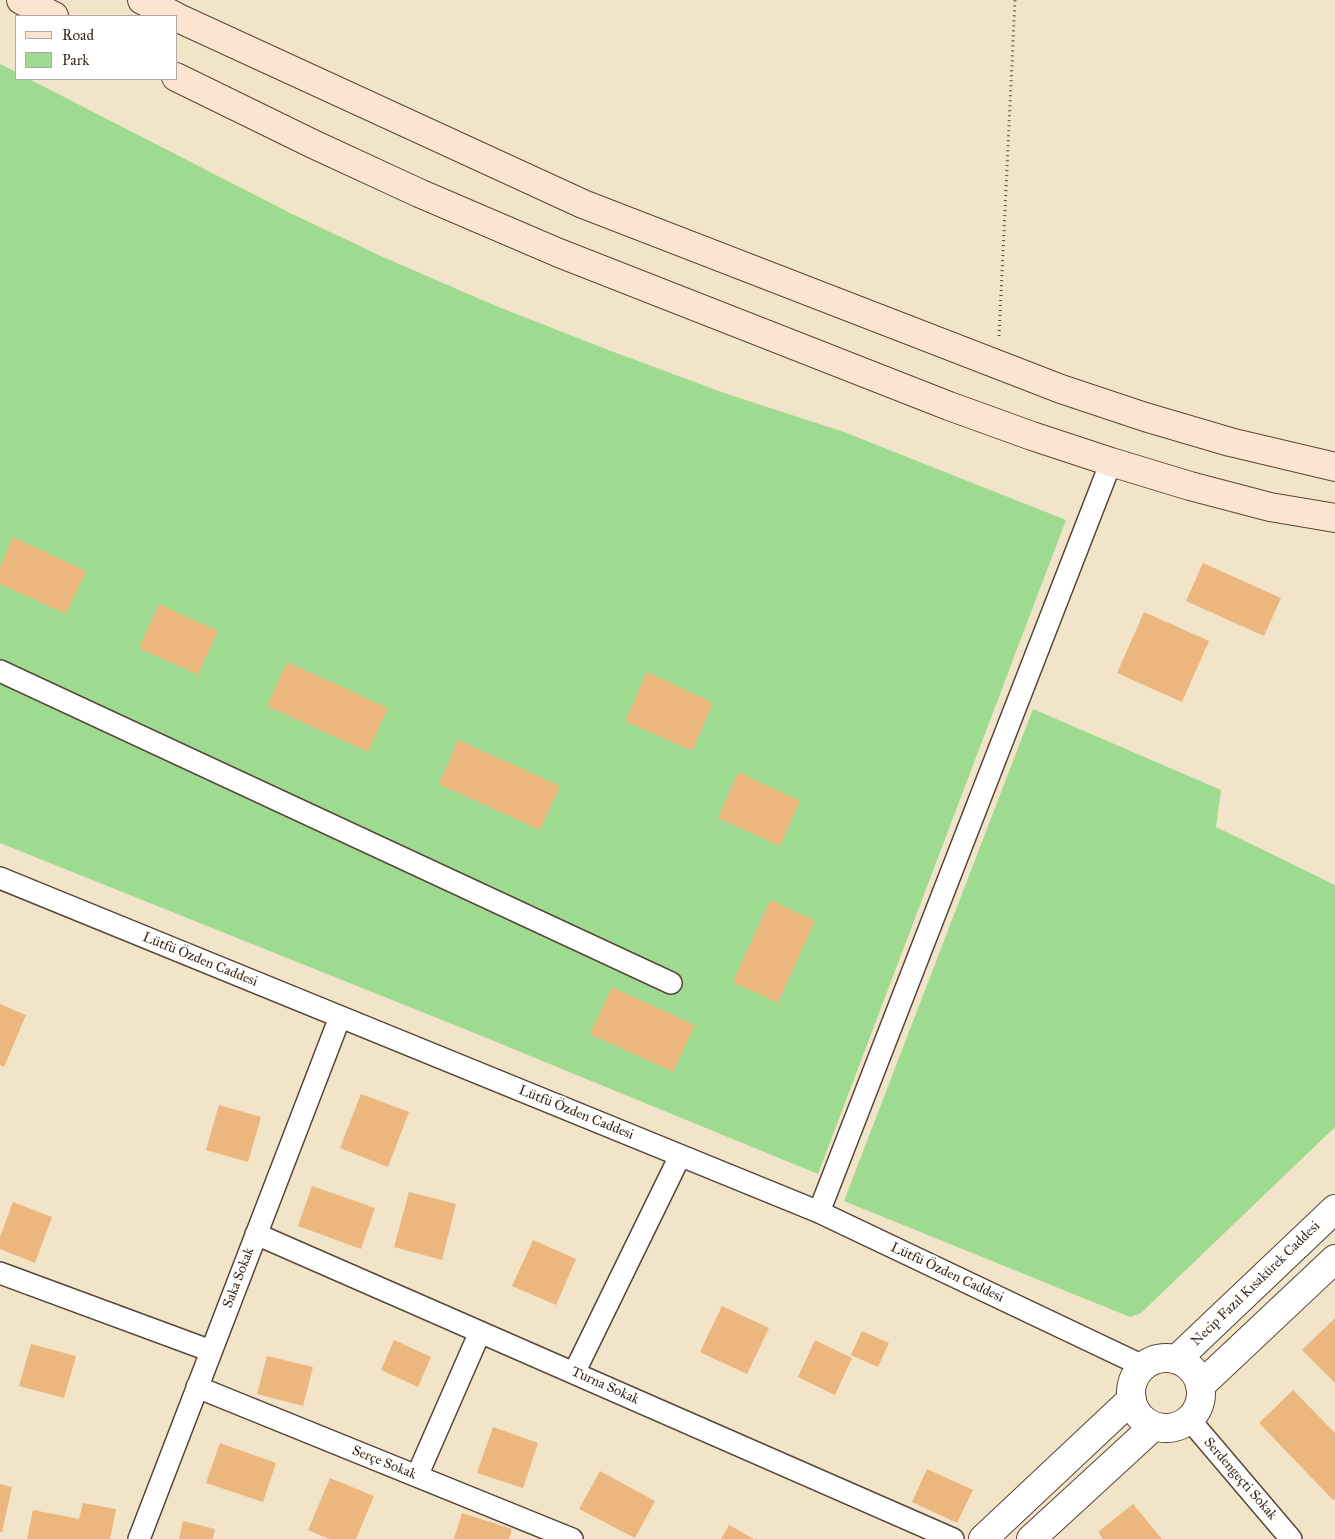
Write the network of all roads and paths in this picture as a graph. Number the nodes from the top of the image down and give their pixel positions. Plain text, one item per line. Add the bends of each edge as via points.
1 (21, 0) edge
2 (142, 0) edge
3 (1015, 0) edge
4 (52, 15) edge
5 (172, 15) edge
6 (178, 18) edge
7 (178, 78) edge
8 (998, 365) junction
9 (1111, 462) junction
10 (1335, 467) edge
11 (1335, 518) edge
12 (0, 671) edge
13 (0, 878) edge
14 (671, 983) dead end
15 (340, 1017) junction
16 (680, 1156) junction
17 (1335, 1209) edge
18 (819, 1212) junction
19 (256, 1234) junction
20 (1335, 1259) edge
21 (0, 1273) edge
22 (480, 1332) junction
23 (211, 1351) junction
24 (1178, 1359) junction
25 (1143, 1366) junction
26 (574, 1373) junction
27 (1200, 1386) junction
28 (197, 1387) junction
29 (1132, 1399) junction
30 (1189, 1419) junction
31 (1154, 1426) junction
32 (417, 1476) junction
33 (139, 1539) edge
34 (572, 1539) edge
35 (953, 1539) edge
36 (983, 1539) edge
37 (1031, 1539) edge
38 (1291, 1539) edge

1 - 4 main road
2 - 5 main road
3 - 8 path
6 - 8 main road via 583,204
7 - 9 main road via 428,197 559,253 948,406
8 - 10 main road via 1145,417 1230,442
9 - 11 main road via 1270,507
9 - 18 street
12 - 14 street
13 - 15 street, Lütfü Özden Caddesi
15 - 16 street, Lütfü Özden Caddesi
15 - 19 street, Saka Sokak
16 - 18 street, Lütfü Özden Caddesi
16 - 26 street
17 - 24 street, Necip Fazıl Kısakürek Caddesi
18 - 25 street, Lütfü Özden Caddesi
19 - 22 street, Turna Sokak
19 - 23 street, Saka Sokak
20 - 27 street
21 - 23 street
22 - 26 street, Turna Sokak
22 - 32 street
23 - 28 street, Saka Sokak
24 - 25 street via 1154,1360
24 - 27 street via 1196,1374
25 - 29 street via 1131,1387
26 - 35 street, Turna Sokak
27 - 30 street via 1197,1410
28 - 32 street, Serçe Sokak
28 - 33 street, Saka Sokak
29 - 31 street via 1136,1411
29 - 36 street
30 - 31 street via 1178,1426
30 - 38 street, Serdengeçti Sokak
31 - 37 street
32 - 34 street, Serçe Sokak

